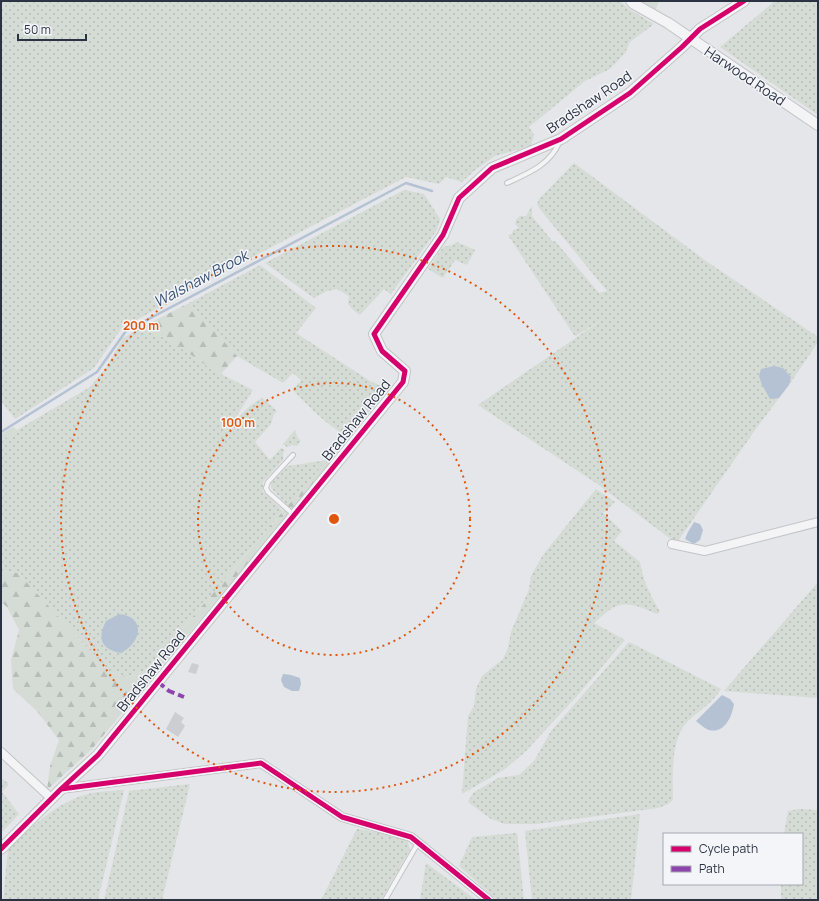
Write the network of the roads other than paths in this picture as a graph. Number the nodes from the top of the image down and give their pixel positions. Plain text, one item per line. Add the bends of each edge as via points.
1 (631, 1) edge
2 (744, 1) edge
3 (690, 38) junction
4 (818, 125) edge
5 (560, 139) junction
6 (507, 183) dead end
7 (293, 455) dead end
8 (294, 515) junction
9 (818, 522) edge
10 (672, 544) dead end
11 (1, 752) edge
12 (61, 789) junction
13 (52, 798) junction
14 (418, 843) junction
15 (1, 849) edge
16 (385, 900) edge
17 (489, 900) edge

1 - 3 street, Harwood Road
2 - 3 street, Bradshaw Road
3 - 4 street, Harwood Road
3 - 5 street, Bradshaw Road via 630,93
5 - 6 lane via 556,149 540,167
5 - 8 street, Bradshaw Road via 492,168 459,198 443,235 374,334 382,351 406,371 403,382
7 - 8 lane via 268,482 266,488
8 - 12 street, Bradshaw Road via 98,755
9 - 10 street via 705,551
11 - 13 street
12 - 13 street, Bradshaw Road
12 - 14 street via 261,763 342,817 411,837
13 - 15 street, Bradshaw Road
14 - 16 lane
14 - 17 street

